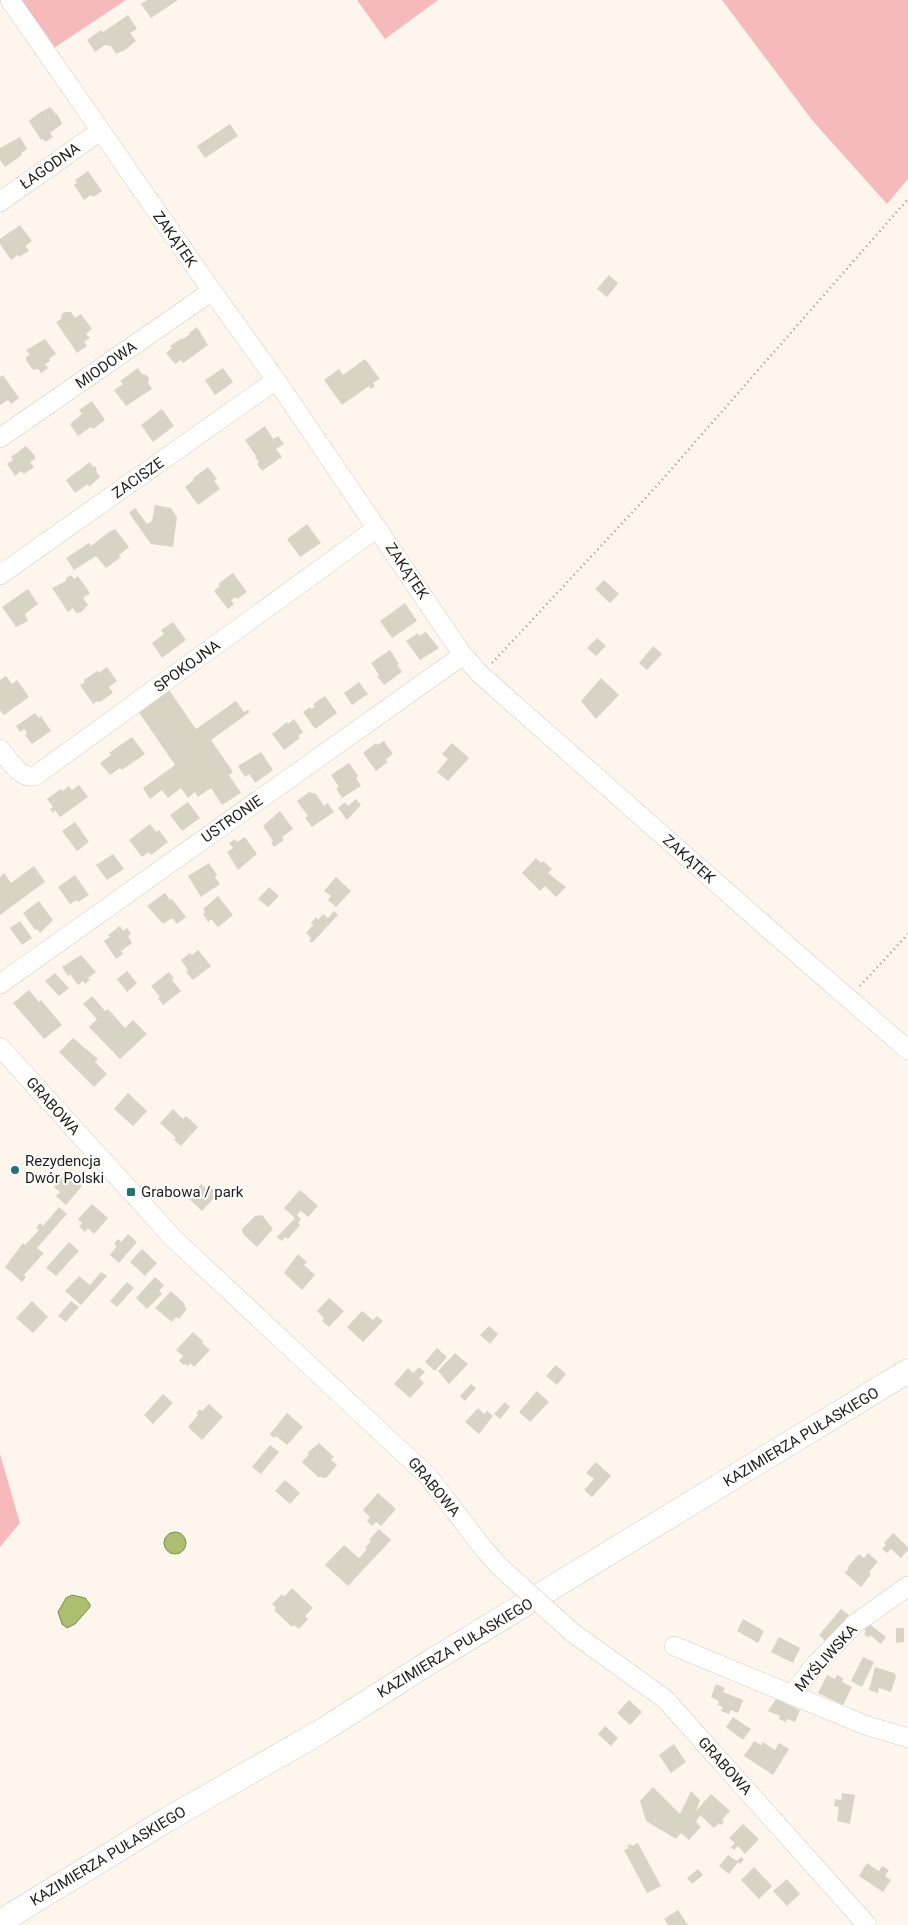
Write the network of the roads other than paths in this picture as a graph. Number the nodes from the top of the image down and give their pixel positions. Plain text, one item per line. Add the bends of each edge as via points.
1 (10, 0) edge
2 (100, 131) junction
3 (0, 202) edge
4 (212, 291) junction
5 (276, 380) junction
6 (0, 438) edge
7 (378, 528) junction
8 (0, 575) edge
9 (463, 655) junction
10 (0, 749) edge
11 (0, 984) edge
12 (0, 1047) edge
13 (908, 1050) edge
14 (908, 1371) edge
15 (908, 1586) edge
16 (674, 1646) dead end
17 (792, 1695) junction
18 (907, 1733) edge
19 (0, 1922) edge
20 (867, 1925) edge

1 - 2 street, ZAKĄTEK
2 - 3 street, ŁAGODNA
2 - 4 street, ZAKĄTEK
4 - 5 street, ZAKĄTEK
4 - 6 street, MIODOWA
5 - 7 street, ZAKĄTEK
5 - 8 street, ZACISZE
7 - 9 street, ZAKĄTEK
7 - 10 street, SPOKOJNA via 35,776 22,775
9 - 11 street, USTRONIE
9 - 13 street, ZAKĄTEK via 481,675
12 - 20 street, GRABOWA, bridge via 174,1239 428,1476 500,1567 573,1633 665,1699
14 - 19 main road, KAZIMIERZA PUŁASKIEGO via 320,1732 168,1819
15 - 17 street, MYŚLIWSKA via 856,1623 814,1666
16 - 17 street, MYŚLIWSKA
17 - 18 street, MYŚLIWSKA via 865,1725

